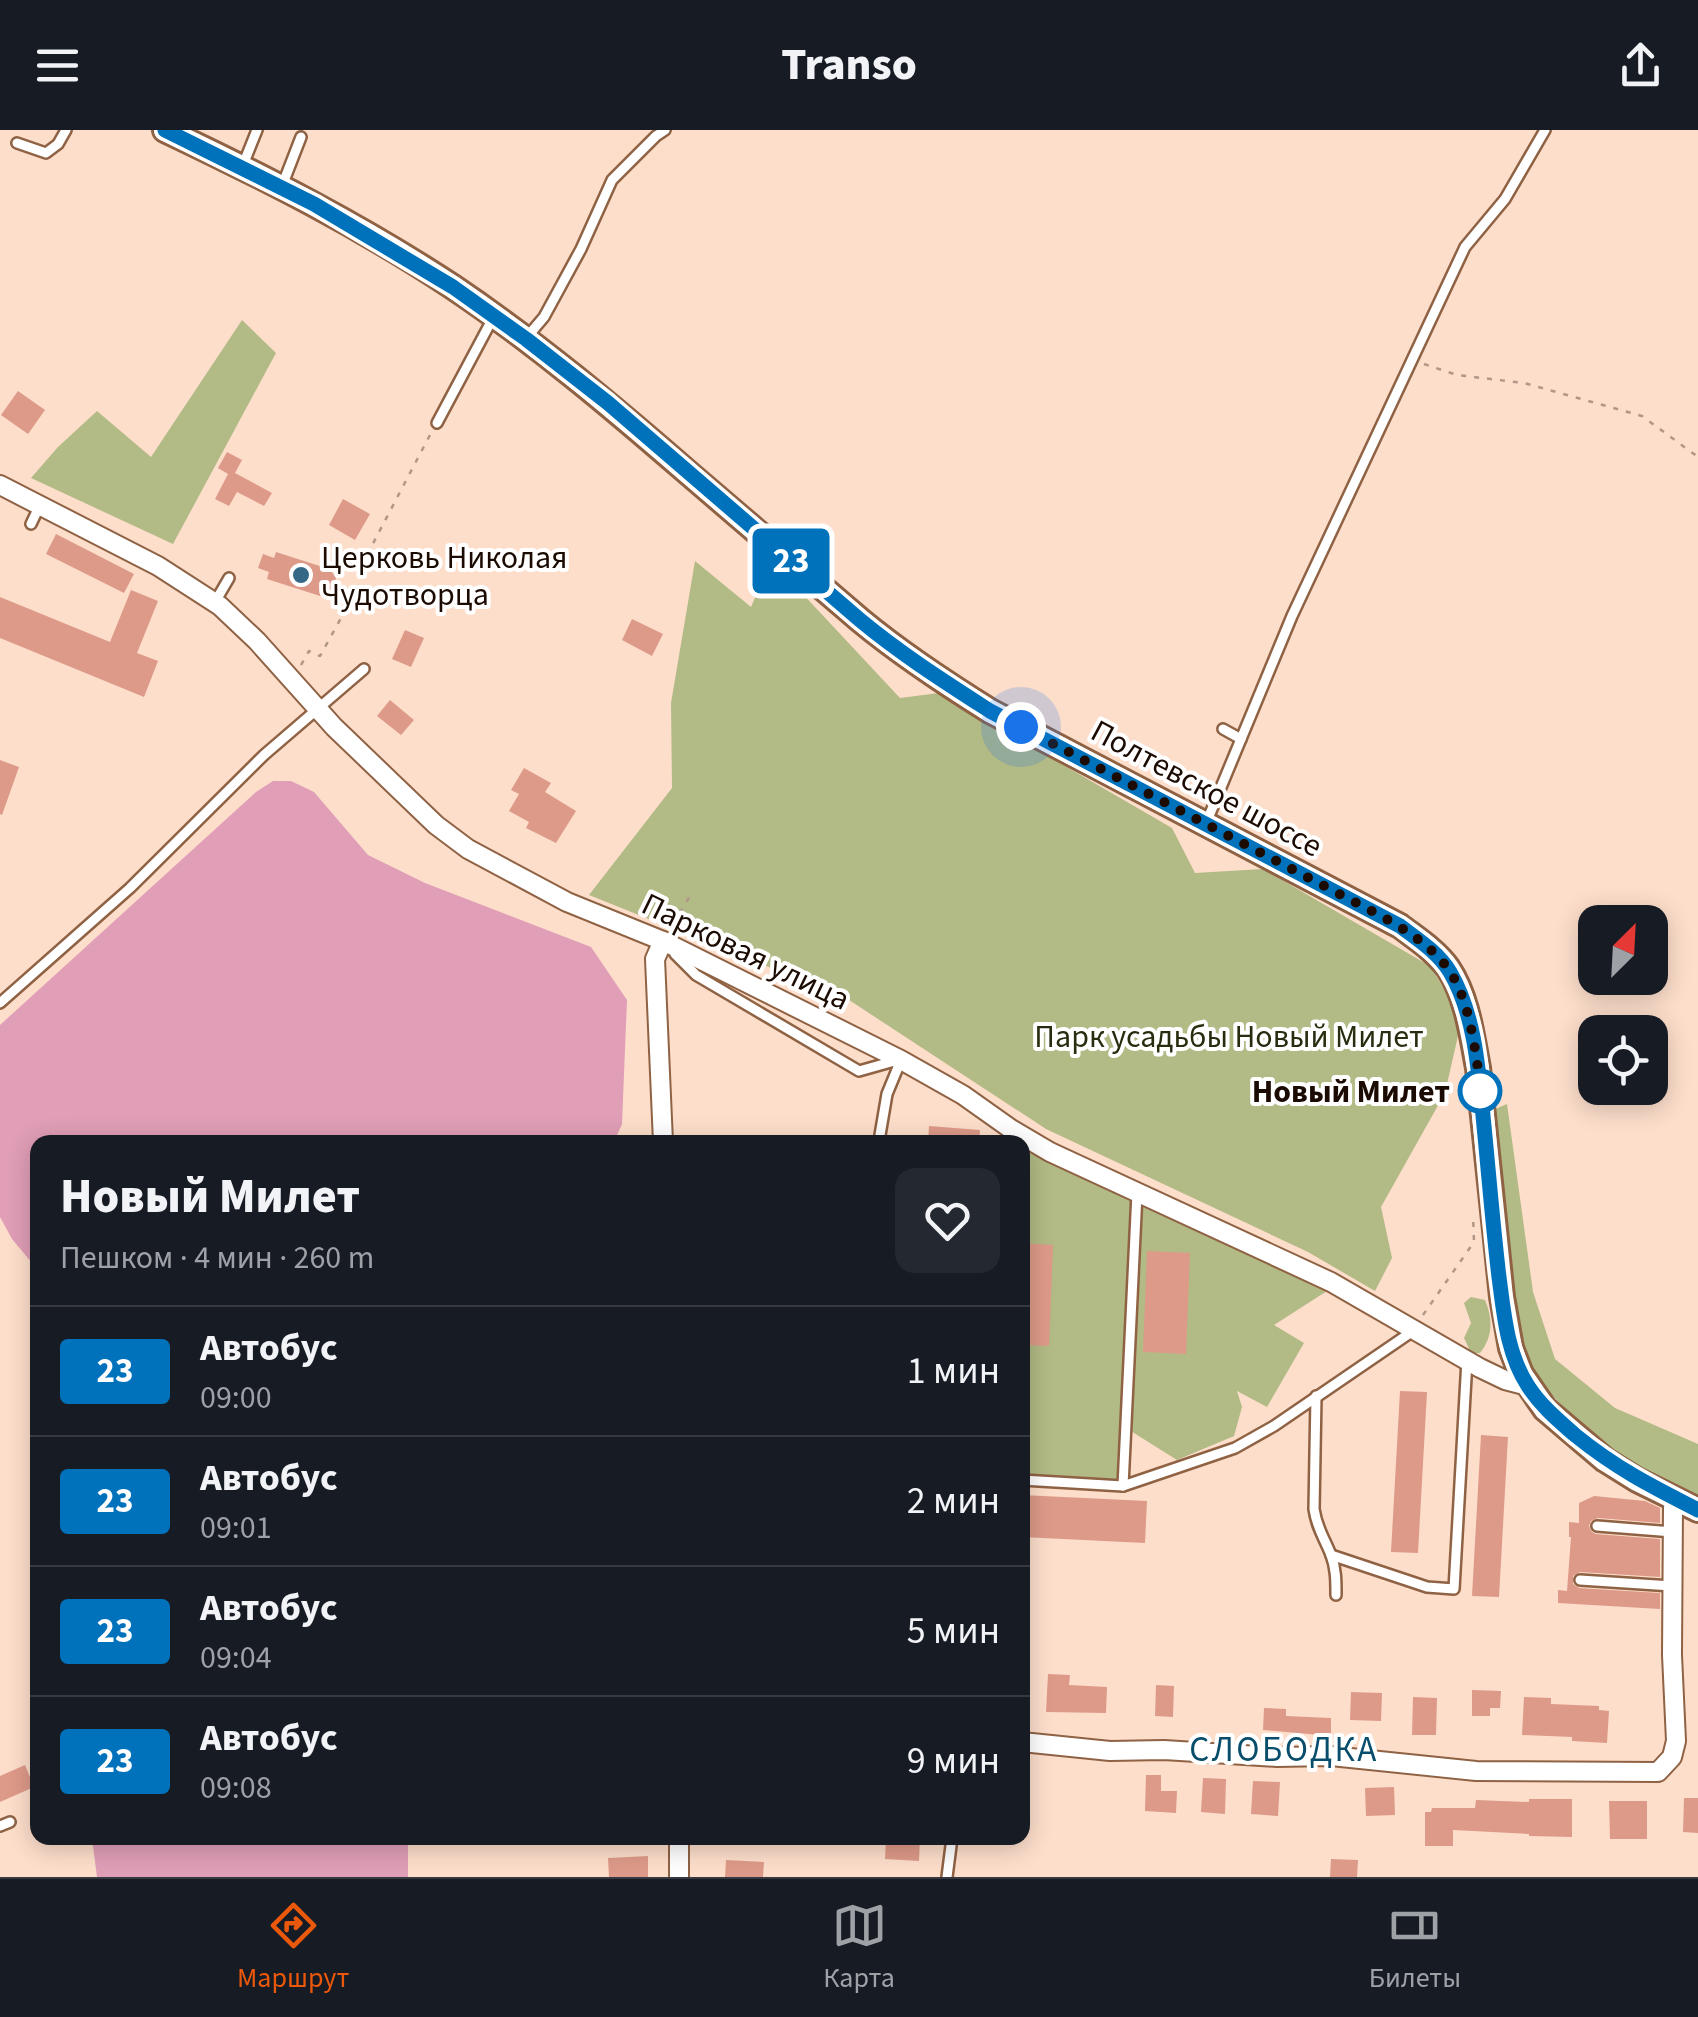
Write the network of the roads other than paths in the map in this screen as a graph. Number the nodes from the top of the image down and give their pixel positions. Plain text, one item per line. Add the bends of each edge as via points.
1 (66, 130) edge
2 (165, 130) edge
3 (256, 130) edge
4 (665, 130) edge
5 (1545, 130) edge
6 (301, 137) dead end
7 (16, 142) dead end
8 (242, 167) junction
9 (281, 187) junction
10 (494, 316) junction
11 (526, 339) junction
12 (436, 423) road end
13 (0, 484) edge
14 (40, 505) junction
15 (31, 524) dead end
16 (230, 578) dead end
17 (215, 602) junction
18 (364, 668) dead end
19 (318, 710) junction
20 (1222, 729) dead end
21 (1241, 740) junction
22 (1206, 824) junction
23 (662, 941) junction
24 (0, 1003) edge
25 (901, 1060) junction
26 (663, 1135) edge
27 (880, 1135) edge
28 (1021, 1135) edge
29 (1030, 1140) edge
30 (1136, 1193) junction
31 (1415, 1329) junction
32 (1466, 1360) junction
33 (1528, 1386) junction
34 (1316, 1396) junction
35 (1030, 1480) edge
36 (1123, 1486) junction
37 (1688, 1504) edge
38 (1597, 1526) dead end
39 (1673, 1532) junction
40 (1332, 1555) junction
41 (1580, 1580) dead end
42 (1672, 1586) junction
43 (1336, 1595) dead end
44 (1030, 1743) edge
45 (678, 1845) edge
46 (951, 1845) edge
47 (679, 1877) edge
48 (947, 1877) edge

1 - 7 lane via 46,153
2 - 8 street, Полтевское шоссе
3 - 8 lane
4 - 11 lane via 612,180 581,250
5 - 21 lane via 1505,200 1465,248
6 - 9 lane
8 - 9 street, Полтевское шоссе
9 - 10 street, Полтевское шоссе
10 - 11 street, Полтевское шоссе
10 - 12 lane
11 - 22 street, Полтевское шоссе via 894,648 990,711
13 - 14 street, Парковая улица
14 - 15 lane
14 - 17 street, Парковая улица
16 - 17 lane
17 - 19 street, Парковая улица
18 - 19 lane
19 - 23 street, Парковая улица via 458,842 557,897
19 - 24 lane
20 - 21 lane
21 - 22 lane
22 - 33 street, Полтевское шоссе via 1400,926 1449,969 1478,1068 1507,1330
23 - 25 street, Парковая улица
23 - 25 lane via 696,975 859,1071
23 - 26 street via 654,958
25 - 27 lane
25 - 28 street, Парковая улица
29 - 30 street, Парковая улица
30 - 31 street, Парковая улица via 1331,1282
30 - 36 lane
31 - 32 street, Парковая улица
31 - 34 lane
32 - 33 street, Парковая улица
32 - 40 lane via 1454,1589 1427,1587
33 - 37 street, Полтевское шоссе via 1605,1460
34 - 36 lane via 1235,1448
34 - 40 lane via 1314,1509 1316,1528
35 - 36 lane
37 - 39 street via 1673,1508
38 - 39 lane
39 - 42 street
40 - 43 lane
41 - 42 lane
42 - 44 street via 1676,1741 1658,1772 1476,1771 1331,1756
45 - 47 street
46 - 48 lane

